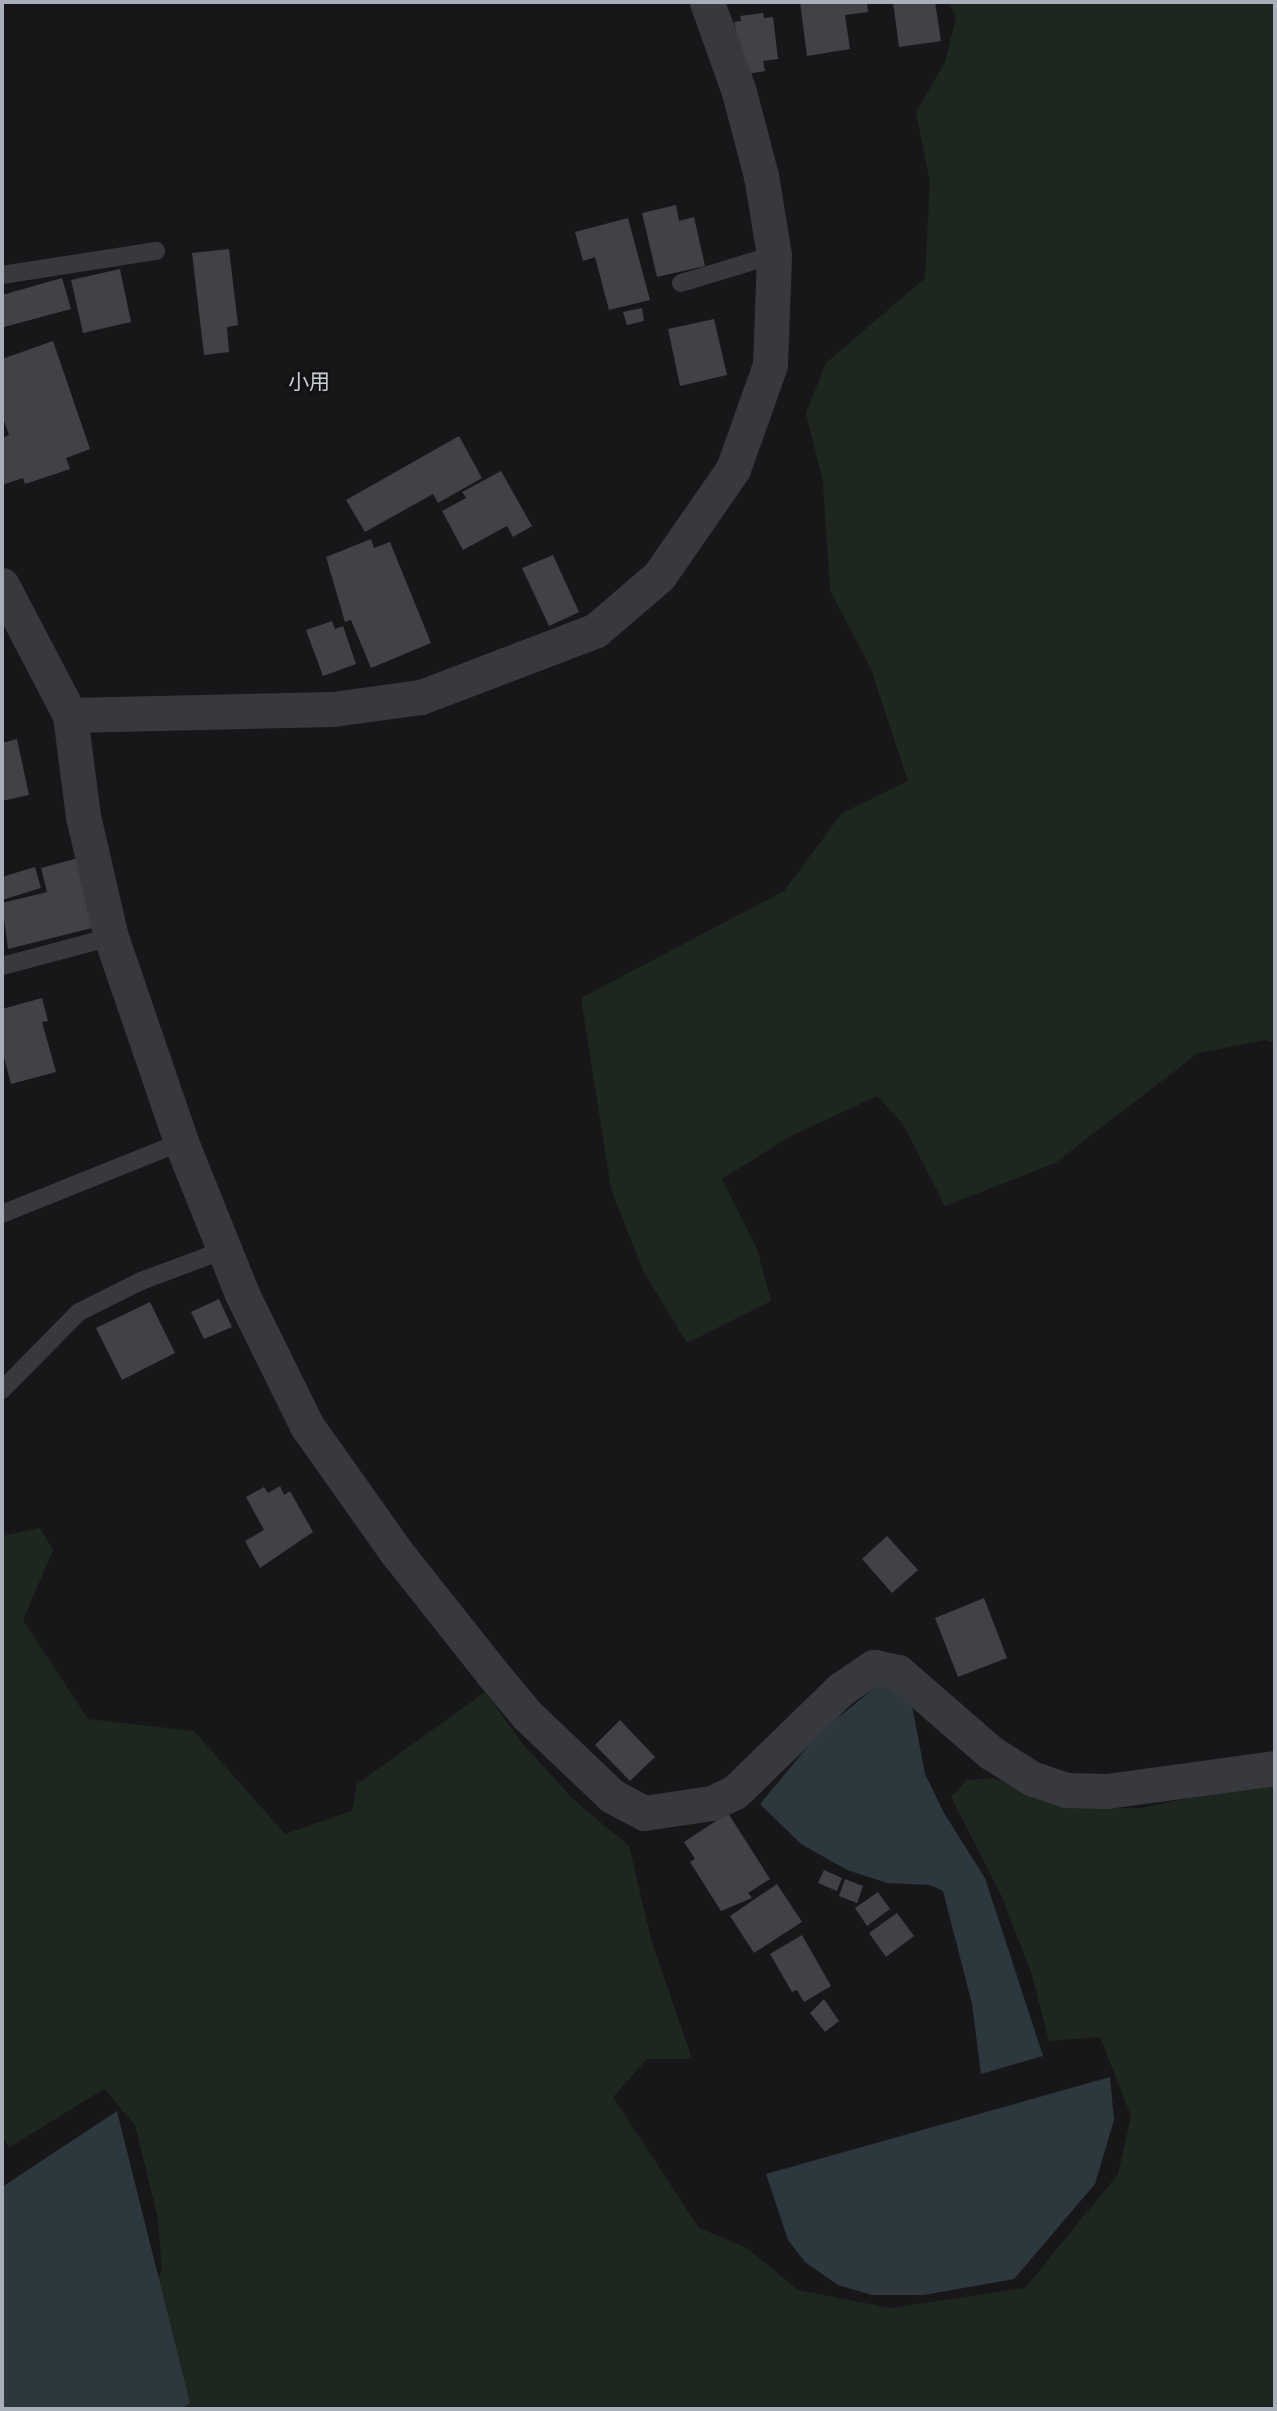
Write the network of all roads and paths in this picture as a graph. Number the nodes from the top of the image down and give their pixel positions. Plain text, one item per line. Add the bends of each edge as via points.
1 (707, 2) edge
2 (156, 251) dead end
3 (774, 255) junction
4 (2, 275) edge
5 (681, 284) dead end
6 (4, 592) edge
7 (70, 715) junction
8 (111, 937) junction
9 (2, 966) edge
10 (181, 1142) junction
11 (2, 1214) edge
12 (224, 1250) junction
13 (2, 1390) edge
14 (1275, 1768) edge

1 - 3 street via 739,92 761,176
2 - 4 lane
3 - 5 lane
3 - 7 street via 770,365 733,469 659,576 596,630 421,697 333,709
6 - 7 street
7 - 8 street via 83,816
8 - 9 lane
8 - 10 street
10 - 11 lane
10 - 12 street
12 - 13 lane via 141,1281 79,1312
12 - 14 street via 307,1426 397,1553 527,1715 612,1796 644,1813 703,1805 735,1792 841,1689 874,1667 898,1672 990,1752 1031,1778 1066,1790 1107,1791

